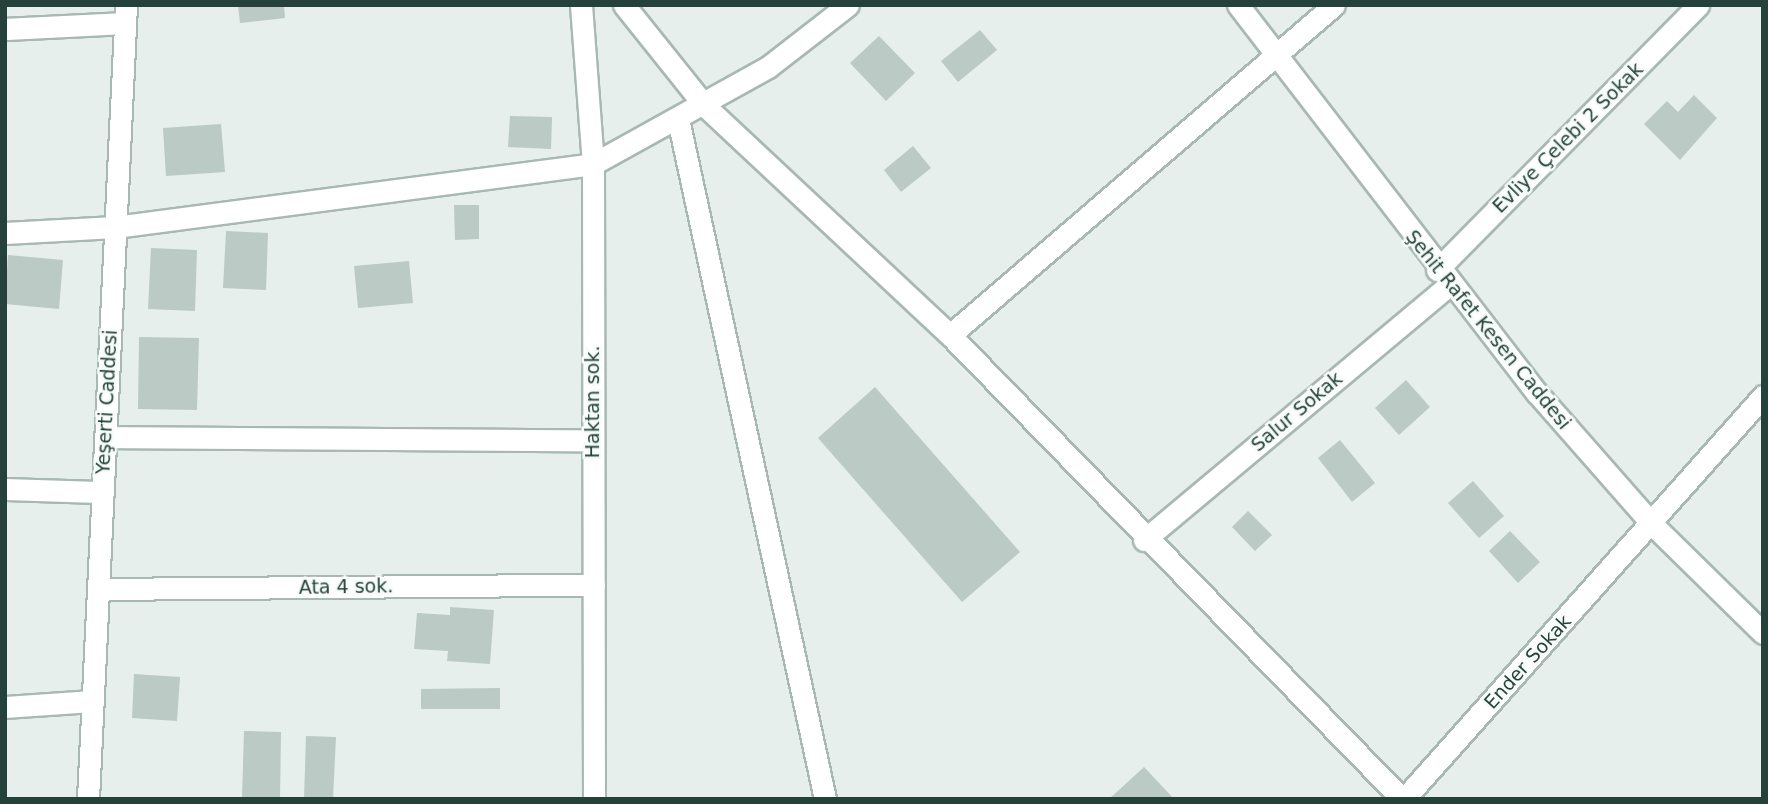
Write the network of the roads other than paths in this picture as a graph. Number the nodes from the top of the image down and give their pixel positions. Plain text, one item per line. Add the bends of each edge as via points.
1 (581, 5) edge
2 (624, 5) edge
3 (848, 5) edge
4 (1237, 5) edge
5 (1334, 5) edge
6 (1698, 5) edge
7 (126, 14) edge
8 (5, 29) edge
9 (1273, 53) junction
10 (704, 106) junction
11 (678, 119) junction
12 (593, 164) junction
13 (115, 227) junction
14 (5, 233) edge
15 (1443, 278) junction
16 (950, 335) junction
17 (1763, 396) edge
18 (105, 437) junction
19 (593, 440) junction
20 (5, 489) edge
21 (103, 492) junction
22 (1653, 525) junction
23 (1144, 540) junction
24 (594, 585) junction
25 (98, 589) junction
26 (1763, 633) edge
27 (93, 701) junction
28 (5, 707) edge
29 (88, 799) edge
30 (594, 799) edge
31 (825, 799) edge
32 (1403, 799) edge

1 - 12 street, Haktan sok.
2 - 10 street
3 - 10 street
4 - 9 street, Şehit Rafet Kesen Caddesi
5 - 9 street
6 - 15 street, Evliye Çelebi 2 Sokak
7 - 8 street
7 - 13 street, Yeşerti Caddesi
9 - 15 street, Şehit Rafet Kesen Caddesi
9 - 16 street
10 - 11 street
10 - 16 street
11 - 12 street
11 - 31 street
12 - 13 street
12 - 19 street, Haktan sok.
13 - 14 street
13 - 18 street, Yeşerti Caddesi
15 - 22 street, Şehit Rafet Kesen Caddesi
15 - 23 street, Salur Sokak
16 - 23 street
17 - 22 street, Ender Sokak
18 - 19 street
18 - 21 street, Yeşerti Caddesi
19 - 24 street, Haktan sok.
20 - 21 street
21 - 25 street, Yeşerti Caddesi
22 - 26 street, Şehit Rafet Kesen Caddesi
22 - 32 street, Ender Sokak
23 - 32 street
24 - 25 street, Ata 4 sok.
24 - 30 street, Haktan sok.
25 - 27 street, Yeşerti Caddesi
27 - 28 street
27 - 29 street, Yeşerti Caddesi

